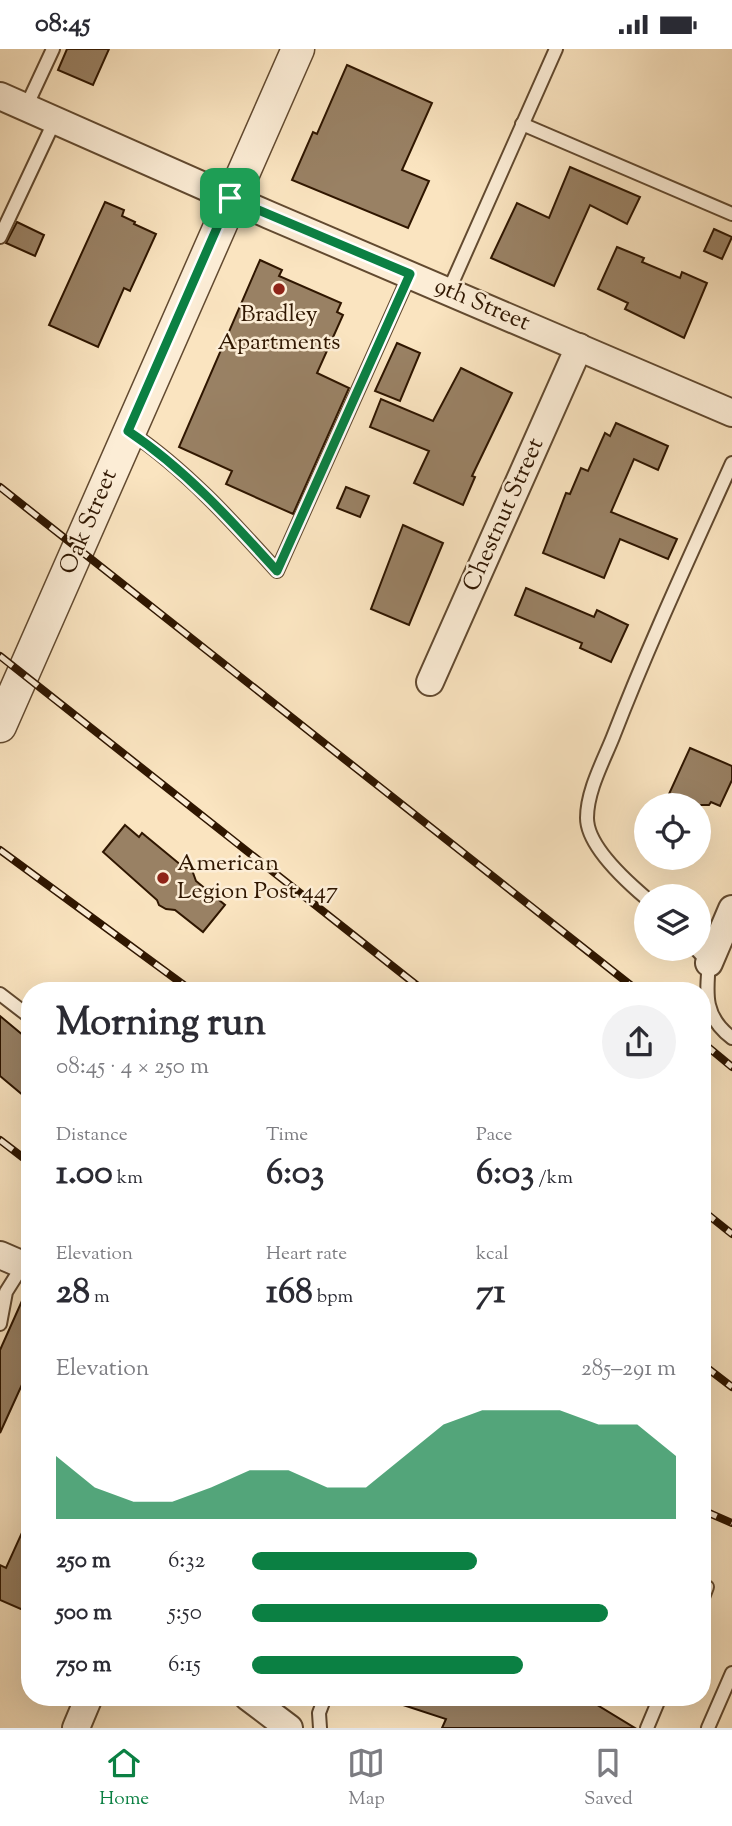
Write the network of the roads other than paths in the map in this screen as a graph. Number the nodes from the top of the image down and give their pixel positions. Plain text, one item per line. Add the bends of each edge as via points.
1 (52, 49) edge
2 (298, 49) edge
3 (556, 49) edge
4 (0, 96) edge
5 (26, 107) junction
6 (55, 120) junction
7 (522, 124) junction
8 (230, 198) junction
9 (732, 214) edge
10 (0, 237) edge
11 (410, 274) junction
12 (449, 290) junction
13 (579, 347) junction
14 (732, 413) edge
15 (128, 431) junction
16 (732, 463) edge
17 (430, 682) dead end
18 (0, 726) edge
19 (634, 887) edge
20 (732, 909) edge
21 (711, 942) edge
22 (702, 961) edge
23 (705, 982) edge
24 (0, 994) edge
25 (21, 1010) edge
26 (711, 1011) edge
27 (732, 1038) edge
28 (18, 1263) edge
29 (0, 1324) edge
30 (732, 1673) edge
31 (85, 1706) edge
32 (260, 1706) edge
33 (322, 1706) edge
34 (656, 1706) edge
35 (76, 1728) edge
36 (289, 1728) edge
37 (320, 1728) edge
38 (647, 1728) edge
39 (708, 1728) edge

1 - 5 lane
2 - 8 street, Oak Street
3 - 7 lane
4 - 5 street, 9th Street
5 - 6 street, 9th Street
6 - 8 street, 9th Street
6 - 10 lane
7 - 9 lane
7 - 12 lane
8 - 11 street, 9th Street
8 - 15 street, Oak Street
11 - 12 street, 9th Street
11 - 15 lane via 277,571 163,454
12 - 13 street, 9th Street
13 - 14 street, 9th Street
13 - 17 street, Chestnut Street
15 - 18 street, Oak Street
16 - 19 lane via 634,681 592,792 587,820 598,846
20 - 21 street
22 - 23 lane
24 - 25 lane
26 - 27 lane via 717,1027
28 - 29 lane
30 - 39 lane
31 - 35 street
32 - 36 street
33 - 37 lane
34 - 38 lane

